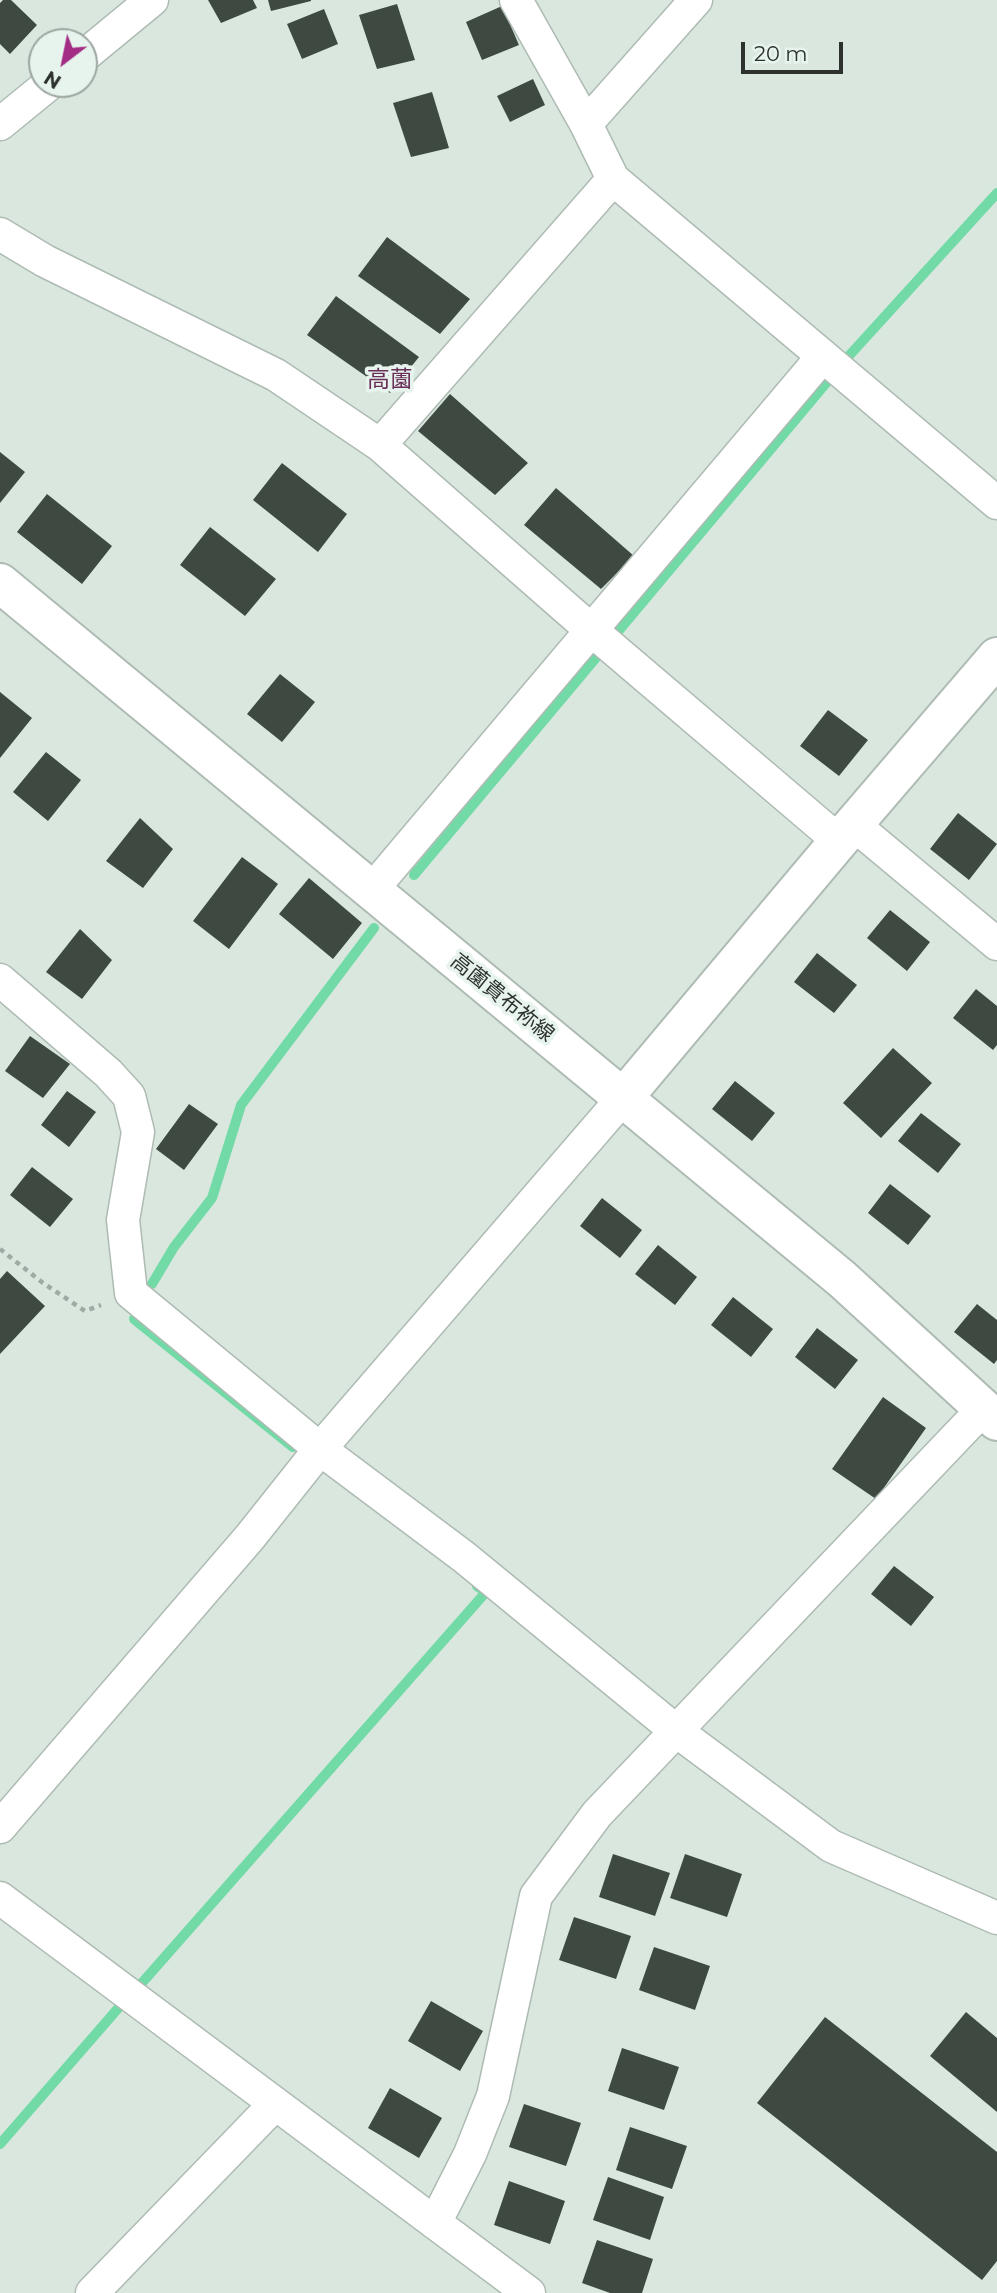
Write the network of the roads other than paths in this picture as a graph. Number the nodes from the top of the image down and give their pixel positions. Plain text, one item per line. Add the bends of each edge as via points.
1 (152, 0) edge
2 (516, 0) edge
3 (696, 0) edge
4 (98, 44) edge
5 (32, 98) edge
6 (0, 124) edge
7 (586, 124) junction
8 (613, 179) junction
9 (0, 234) edge
10 (832, 364) junction
11 (380, 445) junction
12 (997, 503) edge
13 (0, 583) edge
14 (600, 636) junction
15 (997, 657) edge
16 (846, 832) junction
17 (371, 891) junction
18 (997, 944) edge
19 (0, 980) edge
20 (623, 1098) junction
21 (992, 1414) edge
22 (320, 1449) junction
23 (675, 1730) junction
24 (0, 1827) edge
25 (0, 1898) edge
26 (997, 1918) edge
27 (275, 2104) junction
28 (435, 2223) junction
29 (92, 2293) edge
30 (529, 2293) edge

1 - 4 street
2 - 7 street
3 - 7 street
5 - 6 street
7 - 8 street
8 - 10 street
8 - 11 street
9 - 11 street via 45,261 276,375
10 - 12 street
10 - 14 street via 704,499
11 - 14 street
13 - 17 main road, 高薗貴布祢線
14 - 16 street
14 - 17 street via 565,663
15 - 16 main road
16 - 18 street
16 - 20 main road
17 - 20 main road, 高薗貴布祢線
19 - 22 street via 129,1096 138,1132 123,1220 131,1293
20 - 21 main road, 高薗貴布祢線 via 842,1279
20 - 22 street
21 - 23 street
22 - 23 street via 464,1557
22 - 24 street
23 - 26 street via 831,1846
23 - 28 street via 597,1814 536,1896 493,2096
25 - 27 street
27 - 28 street
27 - 29 street
28 - 30 street

